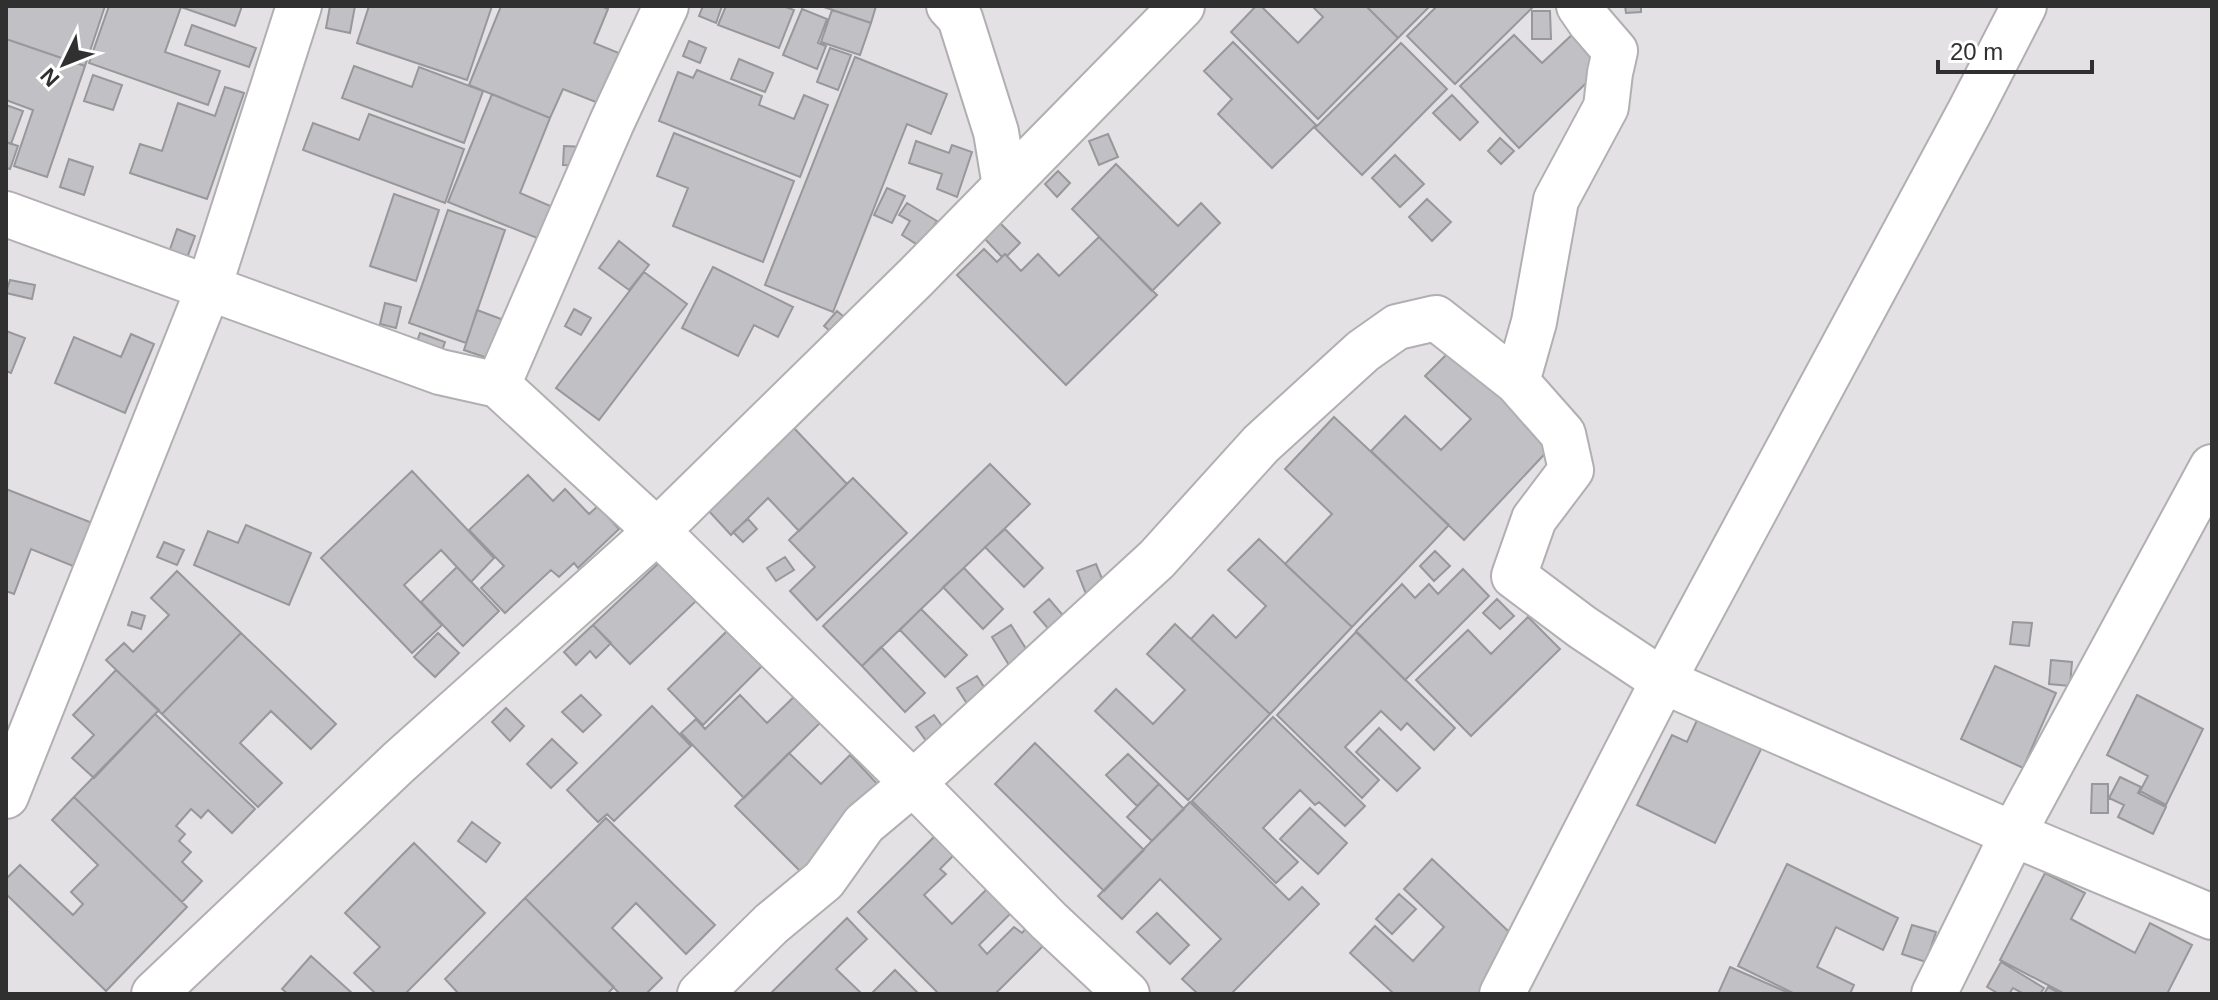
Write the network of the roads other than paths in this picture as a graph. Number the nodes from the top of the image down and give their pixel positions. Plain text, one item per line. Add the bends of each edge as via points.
1 (299, 6) edge
2 (666, 6) edge
3 (949, 6) edge
4 (1182, 6) edge
5 (1579, 6) edge
6 (2024, 6) edge
7 (1005, 186) junction
8 (6, 214) edge
9 (209, 287) junction
10 (1517, 382) junction
11 (498, 385) junction
12 (2212, 467) edge
13 (657, 531) junction
14 (1663, 681) junction
15 (913, 783) junction
16 (6, 796) edge
17 (2013, 834) junction
18 (2212, 917) edge
19 (154, 994) edge
20 (700, 994) edge
21 (1127, 994) edge
22 (1502, 994) edge
23 (1934, 994) edge

1 - 9 street
2 - 11 street
3 - 7 street via 960,18 996,132
4 - 7 street
5 - 10 street via 1615,51 1606,107 1556,200 1534,322
6 - 14 street
7 - 13 street
8 - 9 street
9 - 11 street via 440,372
9 - 16 street
10 - 14 street via 1563,434 1571,470 1534,519 1514,576
10 - 15 street via 1436,318 1397,327 1261,444 1157,559
11 - 13 street
12 - 17 street
13 - 15 street
13 - 19 street via 399,762
14 - 17 street
14 - 22 street
15 - 20 street via 864,824 824,880
15 - 21 street
17 - 18 street
17 - 23 street

